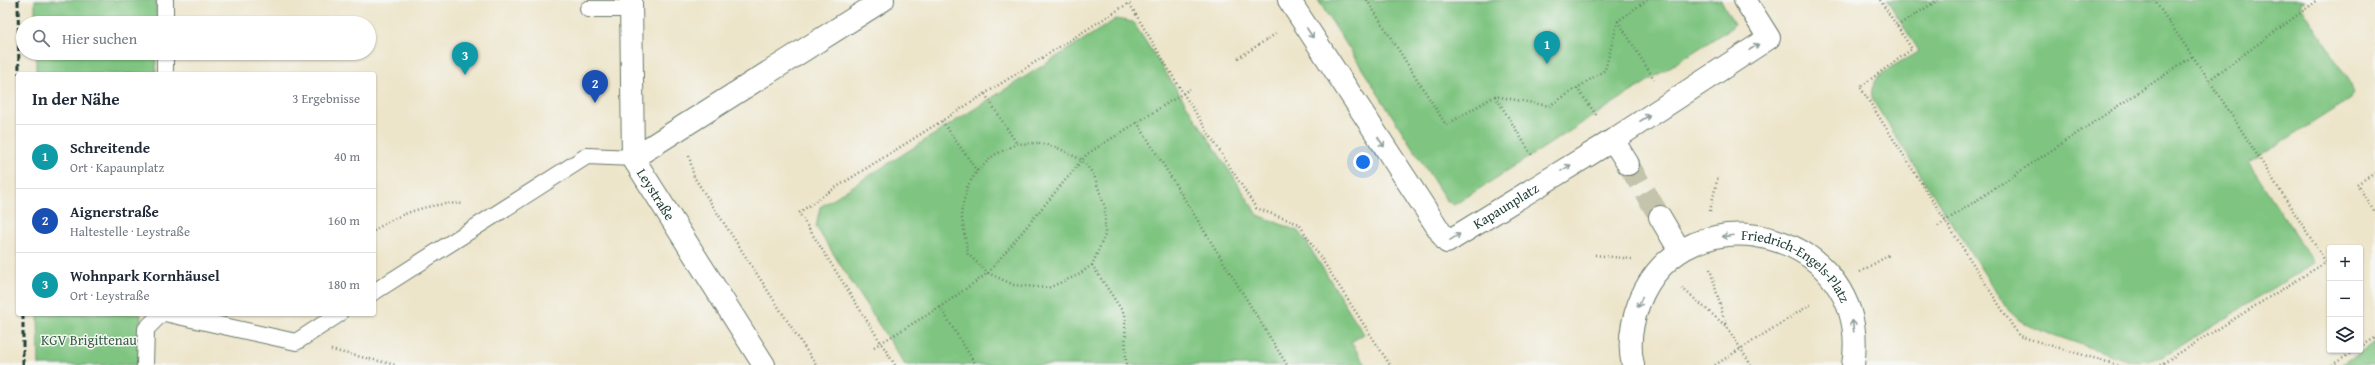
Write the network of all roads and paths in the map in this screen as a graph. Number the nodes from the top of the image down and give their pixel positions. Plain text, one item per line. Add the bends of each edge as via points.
1 (165, 0) edge
2 (883, 0) edge
3 (1289, 0) edge
4 (1367, 0) edge
5 (1647, 0) edge
6 (1746, 0) edge
7 (1880, 0) edge
8 (1938, 0) edge
9 (2154, 0) edge
10 (2318, 0) edge
11 (631, 4) edge
12 (588, 9) dead end
13 (165, 16) edge
14 (1618, 21) junction
15 (1897, 26) junction
16 (2193, 56) junction
17 (165, 60) edge
18 (1643, 61) dead end
19 (165, 72) edge
20 (2209, 80) junction
21 (1577, 88) junction
22 (1190, 89) dead end
23 (1182, 93) junction
24 (985, 94) junction
25 (1495, 96) junction
26 (942, 121) junction
27 (1137, 122) junction
28 (682, 127) junction
29 (1521, 138) dead end
30 (1613, 140) junction
31 (1017, 144) junction
32 (633, 158) junction
33 (1082, 160) junction
34 (1628, 164) tunnel mouth
35 (977, 171) junction
36 (2375, 173) edge
37 (504, 209) junction
38 (2375, 214) edge
39 (1660, 216) tunnel mouth
40 (1945, 222) junction
41 (1938, 226) dead end
42 (376, 230) edge
43 (1680, 251) junction
44 (1595, 255) dead end
45 (1889, 255) dead end
46 (1092, 264) junction
47 (1659, 267) junction
48 (988, 273) junction
49 (1839, 286) junction
50 (376, 291) edge
51 (940, 307) junction
52 (159, 316) edge
53 (179, 316) edge
54 (336, 316) edge
55 (2375, 338) edge
56 (296, 342) junction
57 (881, 342) junction
58 (2363, 345) edge
59 (874, 347) dead end
60 (1741, 349) junction
61 (2351, 353) edge
62 (145, 365) edge
63 (396, 365) edge
64 (764, 365) edge
65 (816, 365) edge
66 (895, 365) edge
67 (976, 365) edge
68 (1126, 365) edge
69 (1287, 365) edge
70 (1390, 365) edge
71 (1633, 365) edge
72 (1715, 365) edge
73 (1752, 365) edge
74 (1853, 365) edge
75 (2117, 365) edge
76 (2160, 365) edge
77 (2332, 365) edge

1 - 13 lane
2 - 28 street
3 -> 30 street, Kapaunplatz via 1447,242
4 - 25 path via 1446,126
5 - 14 path
30 -> 6 street, Kapaunplatz via 1769,38
7 - 15 path
8 - 15 path
9 - 16 path
10 - 20 path
11 - 12 lane
11 - 32 street, Leystraße
14 - 18 path
14 - 21 path via 1605,70
15 - 40 path via 1912,49 1860,87
16 - 20 path
16 - 40 path
17 - 19 lane
20 - 76 path via 2326,262
21 - 25 path via 1548,106
21 - 30 path
22 - 23 path
23 - 24 path via 1129,3
23 - 27 path
23 - 70 path via 1256,208 1299,224
24 - 26 path
24 - 31 path
25 - 29 path
26 - 35 path
26 - 57 path via 799,213
27 - 33 path via 1087,154
27 - 69 path
28 - 32 street
28 - 65 path via 694,177
30 - 34 street
31 - 33 path via 1039,143 1058,148
31 - 35 path via 994,156
32 - 37 lane via 587,156
32 - 64 street, Leystraße
33 - 46 path via 1094,175 1105,208 1105,234
33 - 48 path
35 - 48 path via 967,187 961,213 963,235 968,254
36 - 38 path via 2357,184
37 - 42 path via 454,203 408,212
37 - 50 lane
39 - 43 street
40 - 41 path
40 - 75 path via 2019,336
43 - 47 street, Friedrich-Engels-Platz
49 -> 43 street, Friedrich-Engels-Platz via 1824,267 1794,246 1748,233 1712,238
44 - 47 path via 1632,258
45 - 49 path
46 - 48 path via 1078,275 1048,288 1014,285
46 - 68 path via 1125,315
47 - 60 path via 1727,327
47 -> 71 street, Friedrich-Engels-Platz via 1646,284 1633,317 1630,355
48 - 51 path
49 - 60 path
74 -> 49 street, Friedrich-Engels-Platz via 1855,339 1850,308
51 - 57 path
51 - 67 path
52 - 62 lane via 146,329
53 - 56 lane
54 - 56 lane
55 - 58 path
56 - 63 path
57 - 59 path
57 - 66 path
60 - 72 path
60 - 73 path
61 - 77 path

